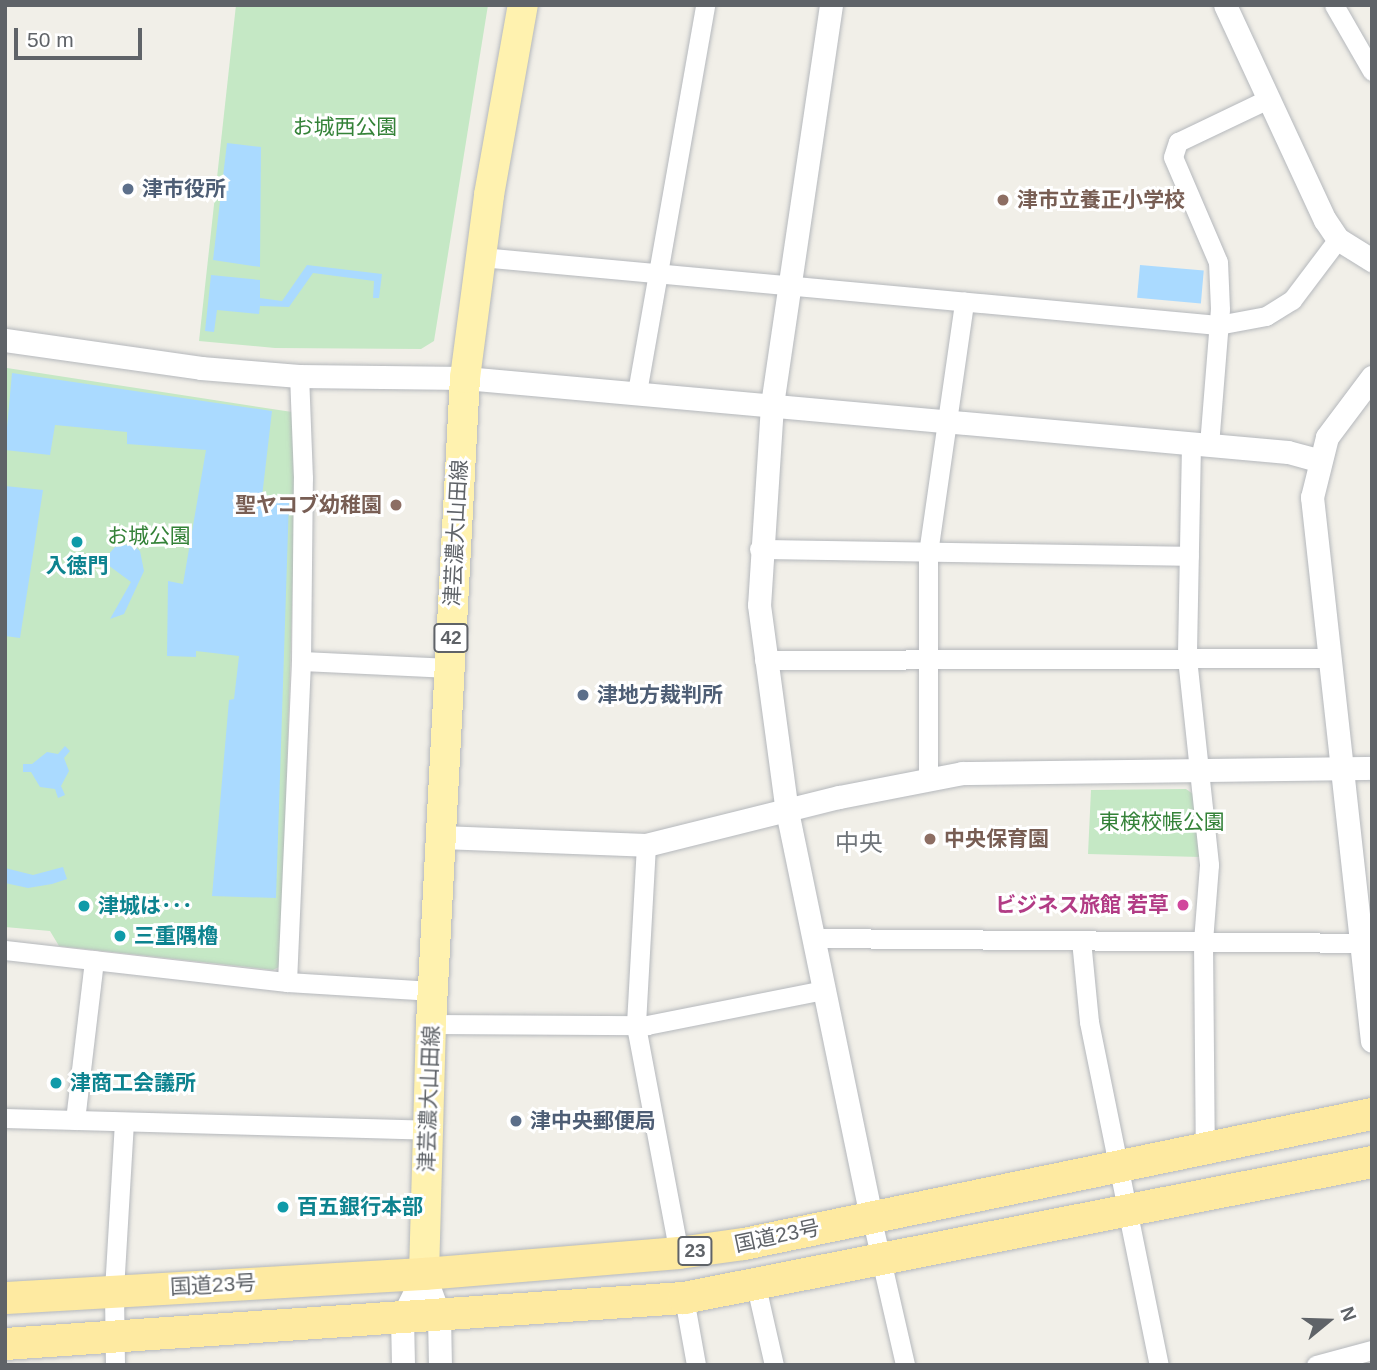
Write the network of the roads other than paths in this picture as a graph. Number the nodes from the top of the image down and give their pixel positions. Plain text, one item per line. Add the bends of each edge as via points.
1 (523, 5) edge
2 (705, 5) edge
3 (831, 5) edge
4 (1225, 5) edge
5 (1334, 5) edge
6 (1372, 71) edge
7 (1268, 99) junction
8 (1338, 239) junction
9 (481, 257) junction
10 (1372, 260) edge
11 (659, 272) junction
12 (789, 284) junction
13 (964, 302) junction
14 (1218, 324) junction
15 (5, 340) edge
16 (299, 376) junction
17 (1372, 377) edge
18 (465, 378) junction
19 (637, 392) junction
20 (772, 405) junction
21 (947, 423) junction
22 (1200, 444) junction
23 (1318, 460) junction
24 (759, 549) junction
25 (928, 553) junction
26 (1189, 556) junction
27 (1187, 658) junction
28 (1329, 658) junction
29 (764, 660) junction
30 (928, 660) junction
31 (301, 661) junction
32 (451, 668) junction
33 (1342, 768) junction
34 (1372, 768) edge
35 (1199, 771) junction
36 (928, 778) junction
37 (787, 811) junction
38 (440, 837) junction
39 (646, 845) junction
40 (813, 938) junction
41 (1080, 940) junction
42 (1203, 941) junction
43 (1367, 943) edge
44 (5, 950) edge
45 (94, 960) junction
46 (288, 982) junction
47 (824, 990) junction
48 (433, 991) junction
49 (431, 1024) junction
50 (636, 1026) junction
51 (1372, 1041) edge
52 (1372, 1114) edge
53 (5, 1118) edge
54 (75, 1120) junction
55 (124, 1124) junction
56 (428, 1130) junction
57 (1205, 1150) junction
58 (1372, 1162) edge
59 (1119, 1167) junction
60 (1127, 1212) junction
61 (871, 1216) junction
62 (679, 1253) junction
63 (881, 1258) junction
64 (424, 1274) junction
65 (756, 1286) junction
66 (114, 1290) junction
67 (5, 1298) edge
68 (684, 1298) junction
69 (439, 1315) junction
70 (402, 1318) junction
71 (5, 1344) edge
72 (115, 1350) edge
73 (1372, 1350) edge
74 (403, 1365) edge
75 (440, 1365) edge
76 (696, 1365) edge
77 (774, 1365) edge
78 (905, 1365) edge
79 (1159, 1365) edge
80 (1316, 1365) edge

1 - 9 main road, 津芸濃大山田線 / 42
2 - 11 street
3 - 12 street
4 - 7 street
5 - 6 street
7 - 8 street
7 - 14 street via 1178,142 1172,157 1218,262
8 - 10 street
8 - 14 street via 1292,300 1265,316
9 - 11 street
9 - 18 main road, 津芸濃大山田線 / 42
11 - 12 street
11 - 19 street
12 - 13 street
12 - 20 street
13 - 14 street
13 - 21 street
14 - 22 street
15 - 16 street via 201,368
16 - 18 street
16 - 31 street
17 - 23 street via 1337,419
18 - 19 street
18 - 32 main road, 津芸濃大山田線 / 42
19 - 20 street
20 - 21 street
20 - 24 street via 773,438
21 - 22 street
21 - 25 street
22 - 23 street via 1288,452
22 - 26 street
23 - 28 street via 1312,497
24 - 25 street
24 - 29 street
25 - 26 street
25 - 30 street
26 - 27 street
27 - 28 street
27 - 30 street
27 - 35 street
28 - 33 street
29 - 30 street
29 - 37 street
30 - 36 street
31 - 32 street
31 - 46 street
32 - 38 main road, 津芸濃大山田線 / 42
33 - 34 street
33 - 35 street
33 - 43 street
35 - 36 street via 978,772
35 - 42 street via 1209,864
36 - 37 street
37 - 39 street
37 - 40 street
38 - 39 street
38 - 48 main road, 津芸濃大山田線 / 42
39 - 50 street
40 - 41 street
40 - 47 street
41 - 42 street
41 - 59 street via 1089,1022
42 - 43 street
42 - 57 street
43 - 51 street
44 - 45 street
45 - 46 street
45 - 54 street
46 - 48 street
47 - 50 street
47 - 61 street
48 - 49 main road, 津芸濃大山田線 / 42
49 - 50 street
49 - 56 main road, 津芸濃大山田線 / 42
50 - 62 street
52 - 57 highway, 国道23号 / 23
53 - 54 street
54 - 55 street
55 - 56 street
55 - 66 street
56 - 64 main road, 津芸濃大山田線 / 42
57 - 59 highway, 国道23号 / 23
58 - 60 highway, 国道23号 / 23
59 - 60 street
59 - 61 highway, 国道23号 / 23
60 - 63 highway, 国道23号 / 23
60 - 79 street
61 - 62 highway, 国道23号 / 23
61 - 63 street
62 - 64 highway, 国道23号 / 23
63 - 65 highway, 国道23号 / 23
63 - 78 street
64 - 66 highway, 国道23号 / 23
64 - 69 street
64 - 70 street
65 - 68 highway, 国道23号 / 23
65 - 77 street
66 - 67 highway, 国道23号 / 23
66 - 72 street
68 - 69 highway, 国道23号 / 23
68 - 76 street
69 - 70 highway, 国道23号 / 23
69 - 75 street
70 - 72 highway, 国道23号 / 23
70 - 74 street
71 - 72 highway, 国道23号 / 23
73 - 80 street

